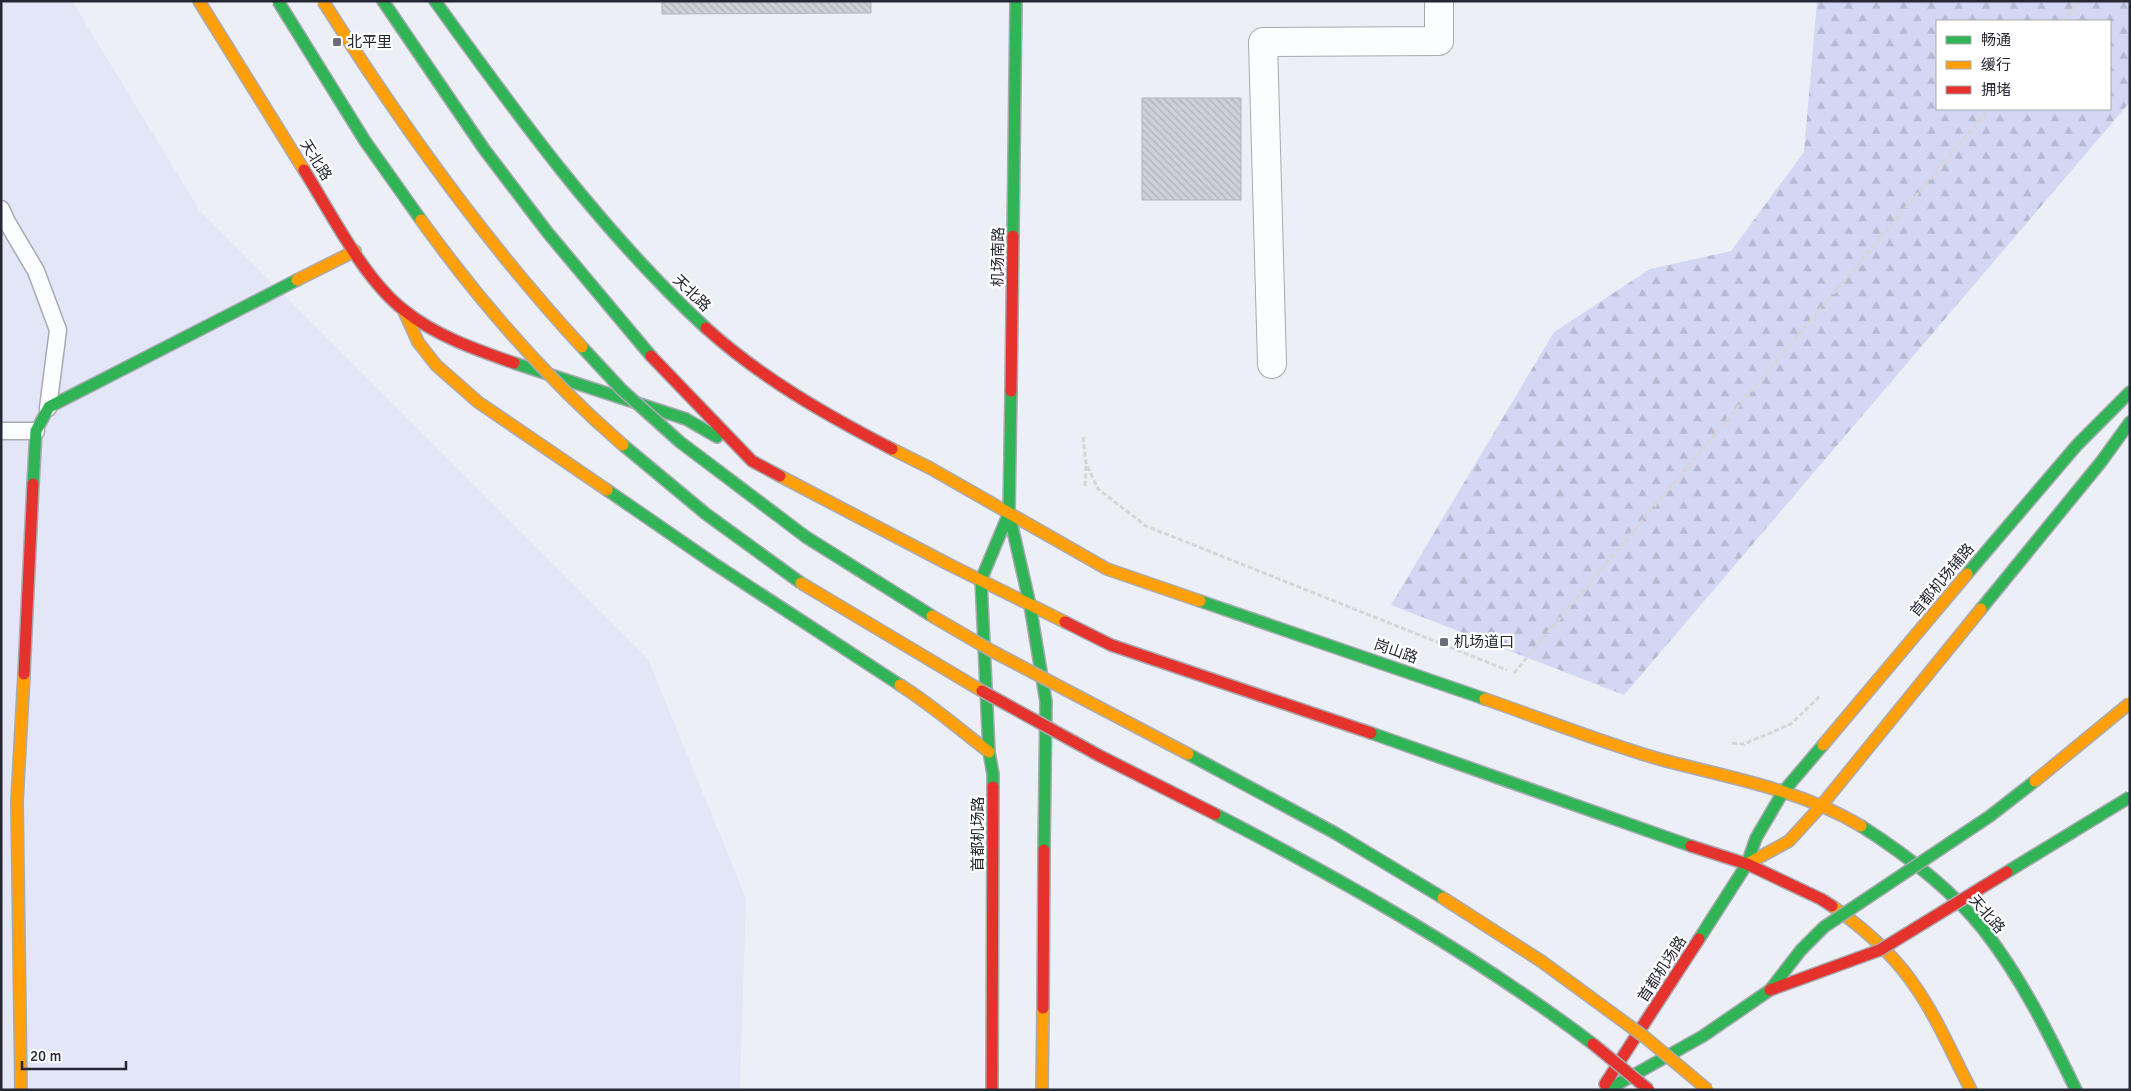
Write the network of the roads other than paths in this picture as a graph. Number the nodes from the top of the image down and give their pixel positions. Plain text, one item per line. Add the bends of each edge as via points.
1 (199, 1) edge
2 (278, 1) edge
3 (323, 1) edge
4 (383, 1) edge
5 (435, 1) edge
6 (1016, 1) edge
7 (1439, 1) edge
8 (3, 218) edge
9 (355, 250) junction
10 (404, 311) junction
11 (1272, 364) dead end
12 (2130, 392) edge
13 (48, 408) junction
14 (2130, 422) edge
15 (1, 431) edge
16 (36, 432) junction
17 (752, 461) junction
18 (1009, 513) junction
19 (981, 580) junction
20 (1030, 605) junction
21 (2130, 703) edge
22 (990, 752) junction
23 (1783, 792) junction
24 (2130, 797) edge
25 (9, 801) edge
26 (1822, 806) junction
27 (1747, 864) junction
28 (1770, 990) junction
29 (21, 1090) edge
30 (992, 1090) edge
31 (1042, 1090) edge
32 (1602, 1090) edge
33 (1607, 1090) edge
34 (1649, 1090) edge
35 (1708, 1090) edge
36 (1971, 1090) edge
37 (2076, 1090) edge

1 - 9 main road, 天北路
2 - 34 main road, bridge via 320,73 386,173 493,312 580,405 655,473 772,563 982,692 1336,878 1420,928 1574,1030
3 - 35 main road, bridge via 363,64 483,232 622,390 680,442 806,537 902,599 992,651 1335,833 1441,897 1541,961 1646,1038
4 - 17 main road, 天北路 via 484,148 548,233 651,356
5 - 18 main road, 天北路 via 533,136 609,229 735,354 861,433
6 - 18 main road, 机场南路
7 - 11 street via 1439,41 1263,42
8 - 13 lane via 36,271 58,330
9 - 10 main road, 天北路 via 372,279
9 - 13 main road
10 - 17 main road, 天北路 via 489,356 686,419
10 - 22 main road via 418,342 436,365 478,402 705,558 929,703
12 - 23 main road, 首都机场辅路 via 2077,445
13 - 16 main road
14 - 26 main road
15 - 16 lane
16 - 25 main road
17 - 19 main road, 天北路
18 - 19 main road
18 - 20 main road
18 - 23 main road, 岗山路 via 1107,569 1656,758
19 - 20 main road, 天北路
19 - 22 main road, 首都机场路
20 - 27 main road via 1111,645 1352,726 1655,835
20 - 31 main road via 1046,702
21 - 28 main road, bridge via 1990,816 1824,927
22 - 30 main road, 首都机场路 via 994,774
23 - 26 main road, 岗山路
23 - 27 main road, 首都机场路 via 1756,838
24 - 28 main road, bridge via 1880,950
25 - 29 main road
26 - 27 main road, 首都机场路 via 1789,841
26 - 37 main road, 天北路 via 1896,848 1944,889 1982,928 2016,976
27 - 32 main road, 首都机场路
27 - 36 main road via 1821,899 1855,922 1886,952 1912,982
28 - 33 main road, bridge via 1703,1036

